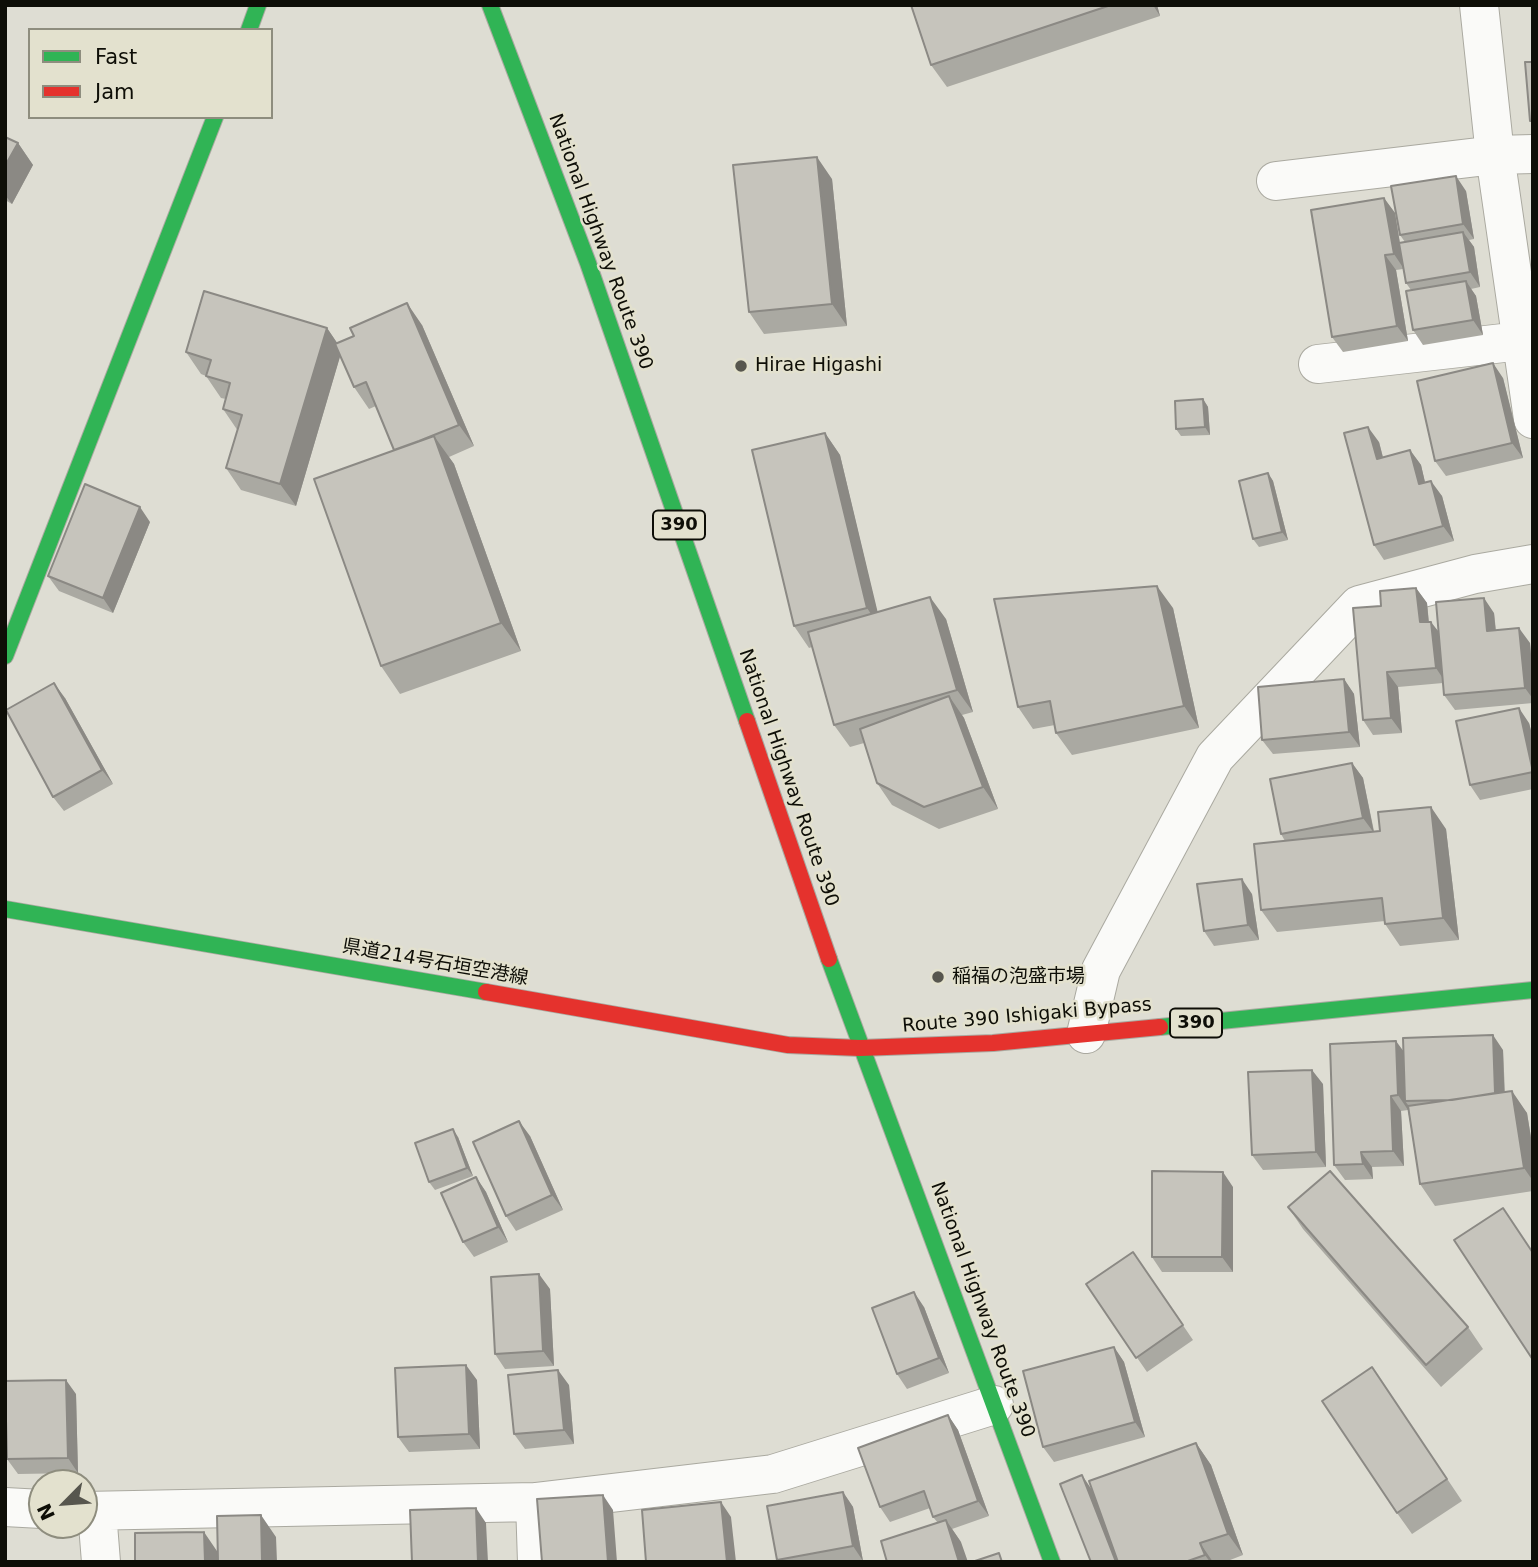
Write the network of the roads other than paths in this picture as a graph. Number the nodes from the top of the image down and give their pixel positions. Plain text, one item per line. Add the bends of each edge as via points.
1 (258, 5) edge
2 (490, 5) edge
3 (1479, 5) edge
4 (250, 28) edge
5 (214, 119) edge
6 (1533, 154) edge
7 (1495, 155) junction
8 (1276, 181) dead end
9 (1521, 341) junction
10 (1318, 364) dead end
11 (1533, 419) edge
12 (1533, 564) edge
13 (5, 656) edge
14 (5, 909) edge
15 (1533, 990) edge
16 (1086, 1034) junction
17 (860, 1048) junction
18 (994, 1405) junction
19 (535, 1502) junction
20 (5, 1507) edge
21 (28, 1508) edge
22 (98, 1511) edge
23 (96, 1539) edge
24 (101, 1562) edge
25 (537, 1562) edge
26 (1052, 1562) edge

1 - 4 main road
2 - 17 main road, National Highway Route 390 / 390 via 588,262
3 - 7 street
5 - 13 main road
6 - 7 street
7 - 8 street
7 - 9 street
9 - 10 street
9 - 11 street
12 - 16 street via 1475,574 1359,605 1215,757 1101,970
14 - 17 main road, 県道214号石垣空港線 via 739,1038
15 - 16 main road, Route 390 Ishigaki Bypass / 390
16 - 17 main road, Route 390 Ishigaki Bypass / 390
17 - 18 main road, National Highway Route 390 / 390 via 906,1160
18 - 19 street via 773,1474
18 - 26 main road, National Highway Route 390 / 390
19 - 22 street
19 - 25 street
20 - 21 street
23 - 24 street

